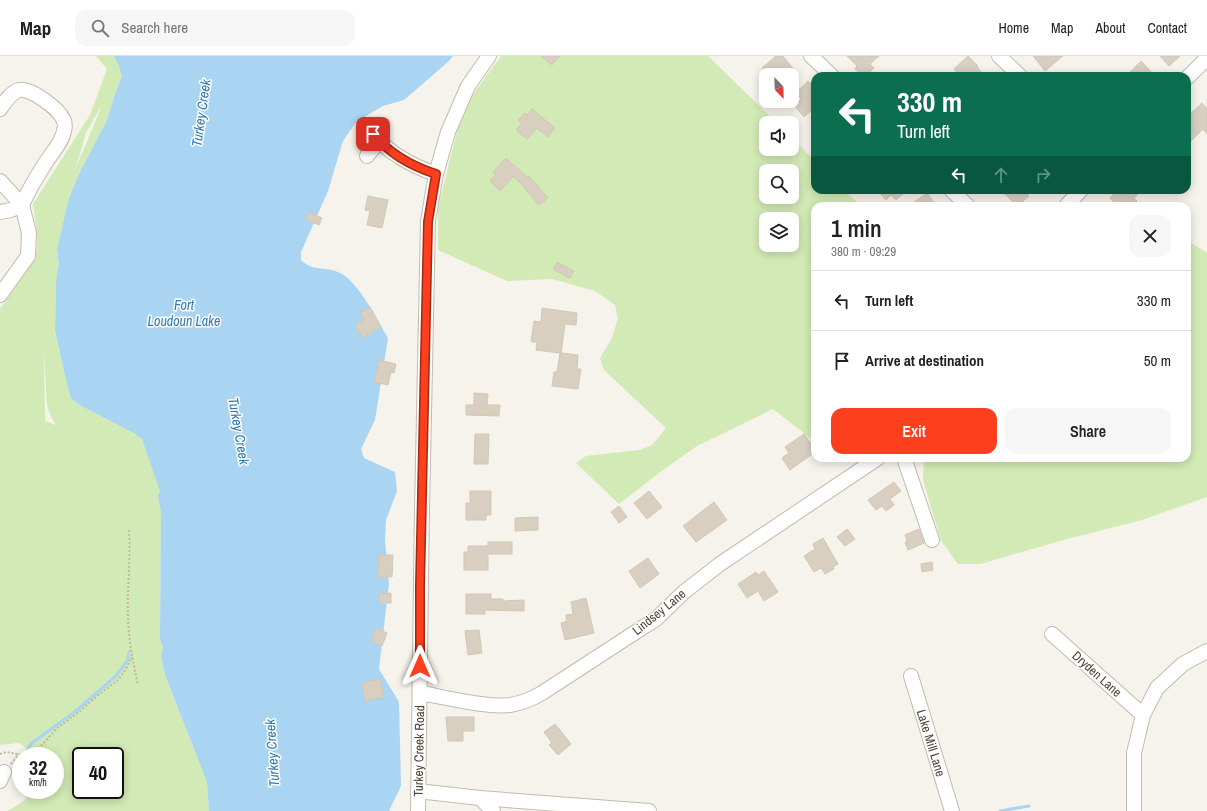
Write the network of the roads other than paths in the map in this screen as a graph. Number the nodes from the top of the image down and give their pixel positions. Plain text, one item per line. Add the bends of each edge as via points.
1 (489, 56) edge
2 (811, 56) edge
3 (1004, 58) edge
4 (1207, 58) edge
5 (828, 72) edge
6 (1016, 72) edge
7 (1191, 74) edge
8 (0, 109) edge
9 (367, 156) dead end
10 (436, 174) junction
11 (0, 181) edge
12 (955, 194) edge
13 (1077, 194) edge
14 (964, 202) edge
15 (1070, 202) edge
16 (22, 205) junction
17 (0, 212) edge
18 (0, 295) edge
19 (872, 462) edge
20 (905, 462) edge
21 (932, 540) dead end
22 (1052, 634) dead end
23 (1207, 651) edge
24 (911, 676) dead end
25 (420, 693) junction
26 (1143, 715) junction
27 (418, 790) junction
28 (480, 798) junction
29 (418, 811) edge
30 (493, 811) edge
31 (648, 811) edge
32 (952, 811) edge
33 (1134, 811) edge

1 - 10 street, Turkey Creek Road via 468,86 448,132
2 - 5 street
3 - 6 street
4 - 7 street
8 - 16 street via 17,91 30,91 58,112 65,123 61,139 33,182
9 - 10 street via 376,137 387,149 414,166
10 - 25 street, Turkey Creek Road via 428,222
11 - 16 street
12 - 14 street
13 - 15 street
16 - 17 street
16 - 18 street via 29,233 28,256
19 - 25 street, Lindsey Lane via 720,564 684,592 656,619 533,698 520,703 502,705
20 - 21 street
22 - 26 street, Dryden Lane
23 - 26 street via 1183,664 1157,688
24 - 32 street, Lake Mill Lane
25 - 27 street, Turkey Creek Road
26 - 33 street via 1134,753
27 - 28 street
27 - 29 street, Turkey Creek Road
28 - 30 street
28 - 31 street

